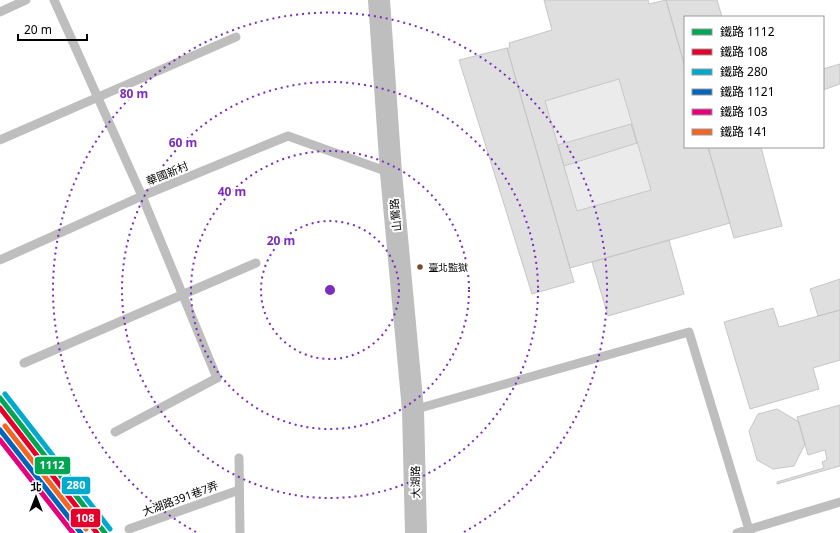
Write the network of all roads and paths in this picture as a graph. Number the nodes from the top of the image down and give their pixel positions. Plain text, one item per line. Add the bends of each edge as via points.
1 (26, 0) edge
2 (54, 0) edge
3 (379, 0) edge
4 (0, 12) edge
5 (236, 37) dead end
6 (98, 96) junction
7 (0, 140) edge
8 (391, 173) junction
9 (142, 196) junction
10 (0, 260) edge
11 (256, 263) dead end
12 (183, 295) junction
13 (24, 363) dead end
14 (413, 420) junction
15 (115, 432) dead end
16 (239, 458) dead end
17 (239, 490) junction
18 (840, 502) edge
19 (129, 530) dead end
20 (750, 531) edge
21 (240, 533) edge
22 (416, 533) edge
23 (737, 533) edge

1 - 4 lane
2 - 6 lane
3 - 8 street, 山鶯路
5 - 6 lane
6 - 7 lane
6 - 9 lane
8 - 9 lane, 華國新村 via 288,136
8 - 14 street, 山鶯路
9 - 10 lane, 華國新村
9 - 12 lane
11 - 12 lane
12 - 13 lane
12 - 15 lane via 218,378
14 - 20 lane via 689,332
14 - 22 street, 大湖路
16 - 17 lane
17 - 19 lane, 大湖路391巷7弄
17 - 21 lane
18 - 20 lane
20 - 23 lane

